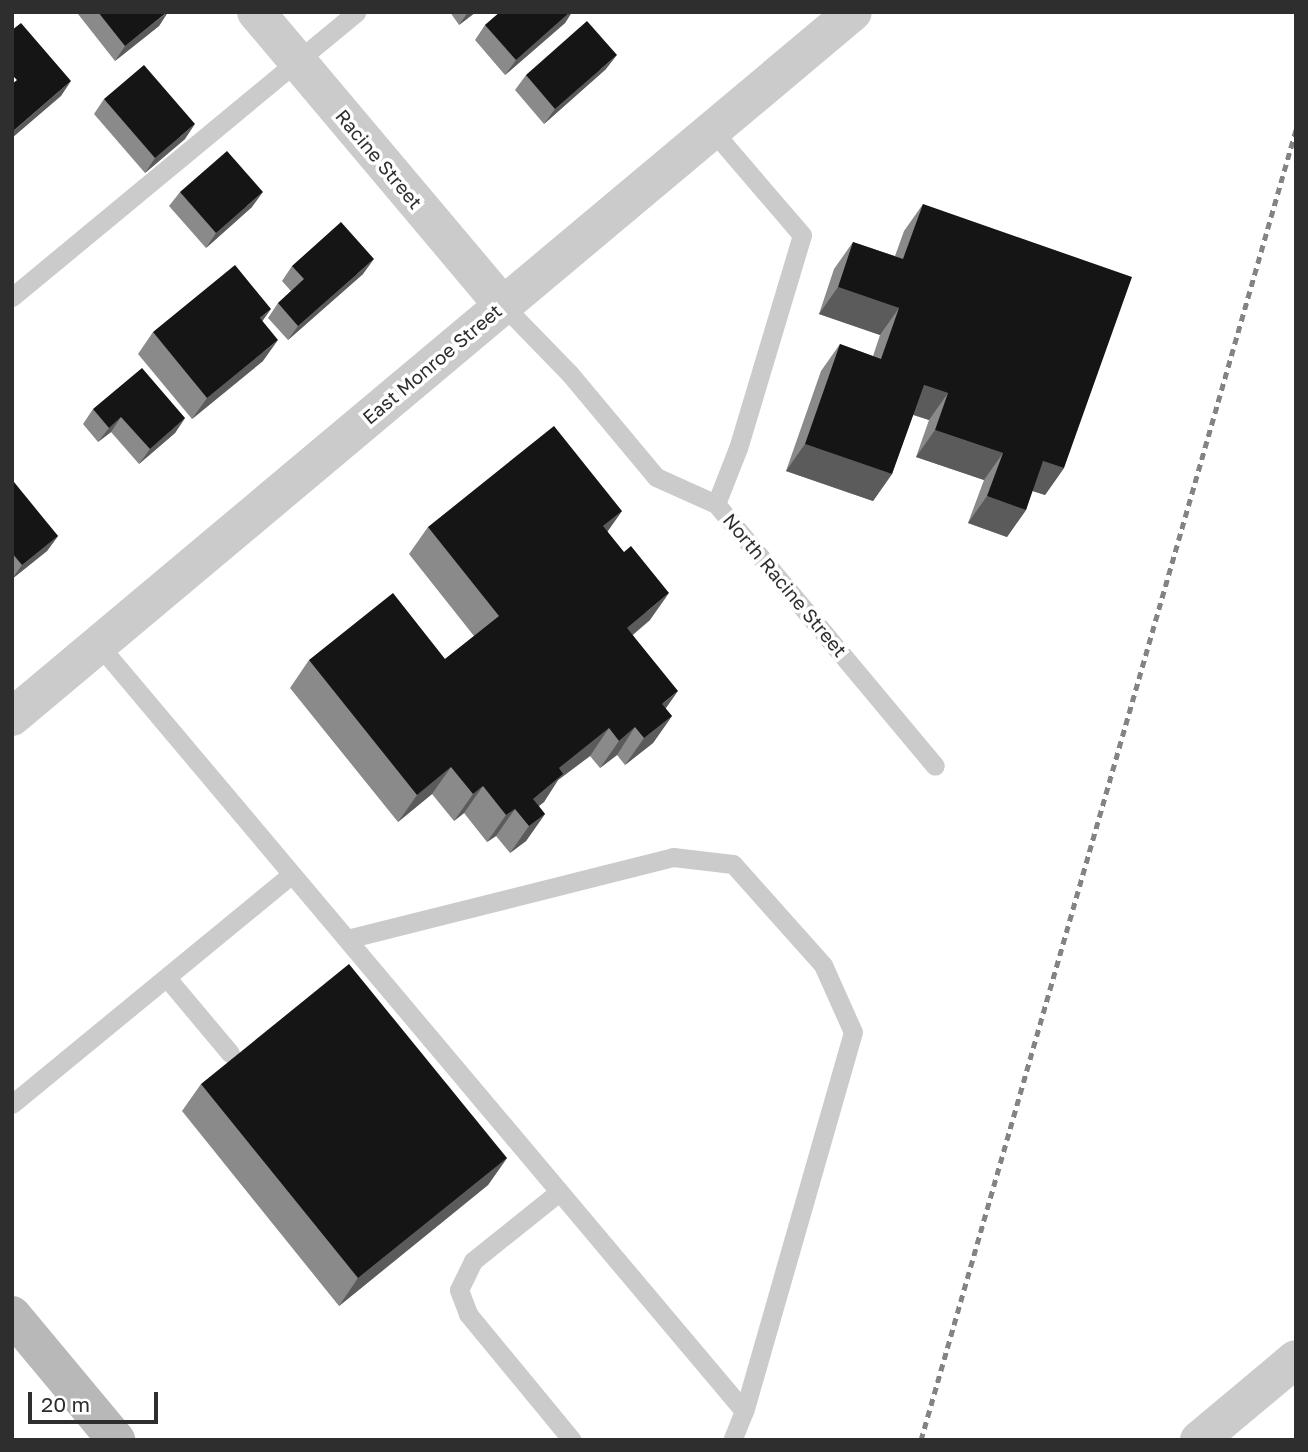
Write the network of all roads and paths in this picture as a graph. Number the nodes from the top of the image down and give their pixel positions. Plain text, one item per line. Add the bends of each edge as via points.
1 (256, 12) edge
2 (357, 12) edge
3 (853, 12) edge
4 (298, 62) junction
5 (712, 130) junction
6 (12, 297) edge
7 (503, 305) junction
8 (716, 504) junction
9 (99, 645) junction
10 (12, 717) edge
11 (935, 766) dead end
12 (292, 874) junction
13 (347, 939) junction
14 (167, 978) junction
15 (230, 1052) dead end
16 (12, 1104) edge
17 (559, 1192) junction
18 (12, 1315) edge
19 (1296, 1359) edge
20 (744, 1411) junction
21 (116, 1440) edge
22 (572, 1440) edge
23 (732, 1440) edge
24 (1199, 1440) edge

1 - 4 street, Racine Street
2 - 4 lane
3 - 5 street, East Monroe Street
4 - 6 lane
4 - 7 street, Racine Street
5 - 7 street, East Monroe Street
5 - 8 lane via 802,235 738,448
7 - 8 lane, North Racine Street via 570,374 656,477
7 - 9 street, East Monroe Street
8 - 11 lane, North Racine Street
9 - 10 street, East Monroe Street
9 - 12 lane
12 - 13 lane
12 - 14 lane
13 - 17 lane
13 - 20 lane via 673,857 733,864 823,965 853,1032
14 - 15 lane
14 - 16 lane
17 - 20 lane
17 - 22 lane via 473,1261 459,1290 468,1314
18 - 21 main road
19 - 24 street
20 - 23 lane

